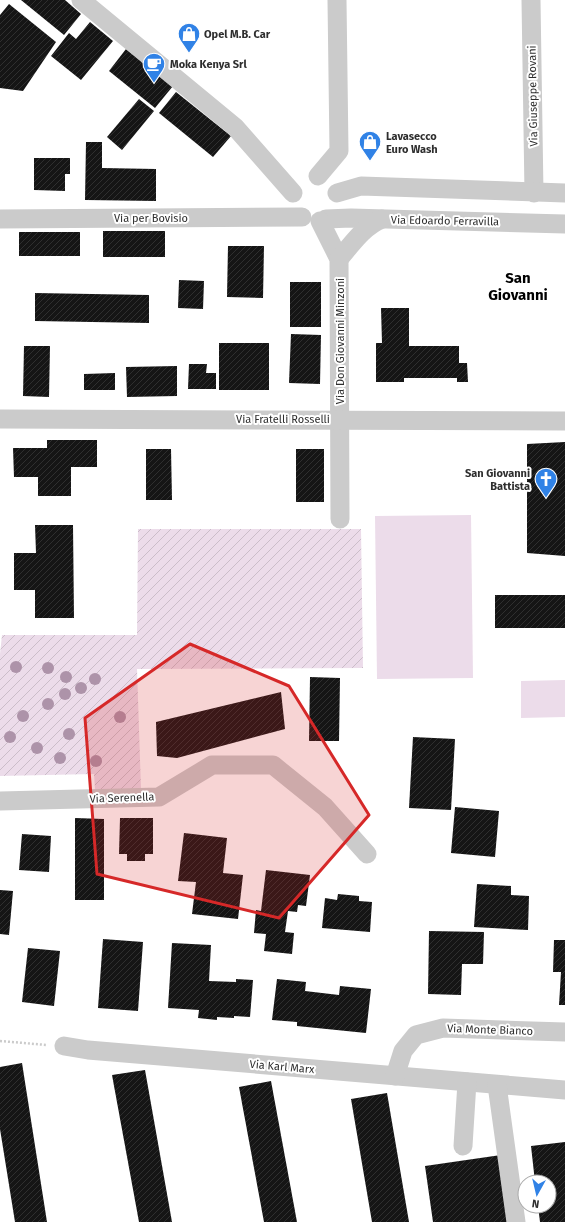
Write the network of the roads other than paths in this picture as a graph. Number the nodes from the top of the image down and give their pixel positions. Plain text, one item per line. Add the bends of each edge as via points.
1 (81, 0) edge
2 (337, 0) edge
3 (531, 0) edge
4 (318, 176) junction
5 (293, 193) junction
6 (338, 193) junction
7 (534, 193) junction
8 (565, 194) edge
9 (302, 217) junction
10 (0, 219) edge
11 (382, 219) junction
12 (323, 220) junction
13 (565, 224) edge
14 (339, 259) junction
15 (0, 419) edge
16 (340, 420) junction
17 (565, 421) edge
18 (340, 518) dead end
19 (0, 801) edge
20 (367, 854) dead end
21 (565, 1032) edge
22 (64, 1046) road end
23 (395, 1076) junction
24 (467, 1082) junction
25 (497, 1085) junction
26 (565, 1090) edge
27 (463, 1146) dead end
28 (516, 1222) edge

1 - 5 street via 235,127
2 - 4 street via 339,151
3 - 7 street, Via Giuseppe Rovani
4 - 5 street via 305,178 299,182
4 - 6 street via 330,181
5 - 9 street via 293,207
6 - 7 street via 361,186
6 - 12 street via 336,208
7 - 8 street
9 - 10 street, Via per Bovisio
9 - 12 street via 314,222
11 - 12 street, Via Edoardo Ferravilla
11 - 13 street, Via Edoardo Ferravilla
11 - 14 street via 366,228
12 - 14 street, Via Don Giovanni Minzoni
14 - 16 street, Via Don Giovanni Minzoni
15 - 16 street, Via Fratelli Rosselli
16 - 17 street, Via Fratelli Rosselli
16 - 18 street, Via Don Giovanni Minzoni
19 - 20 street, Via Serenella via 159,797 212,765 273,765 325,807
21 - 23 street, Via Monte Bianco via 443,1028 416,1035 403,1051
22 - 23 street, Via Karl Marx
23 - 24 street, Via Karl Marx
24 - 25 street, Via Karl Marx
24 - 27 street
25 - 26 street, Via Karl Marx
25 - 28 street

